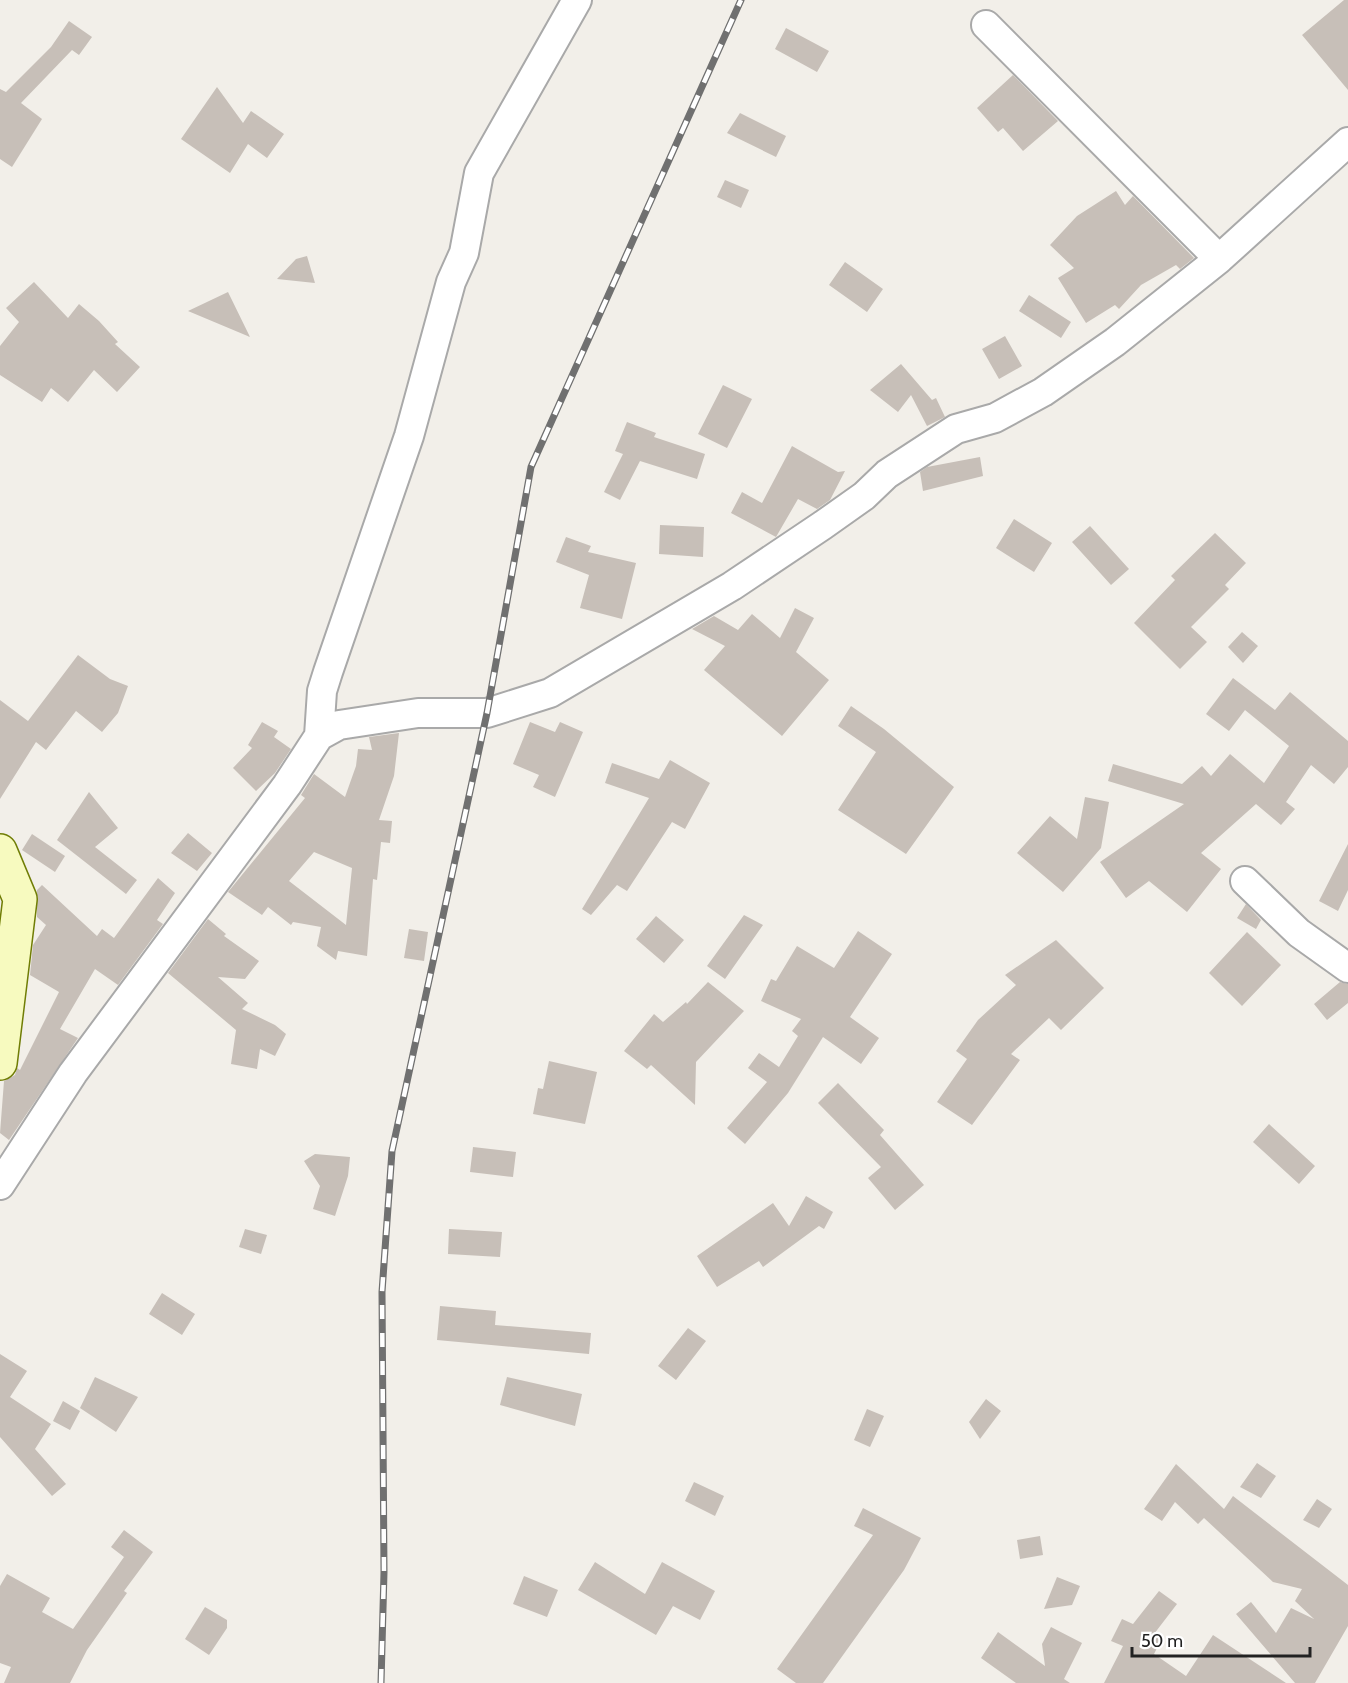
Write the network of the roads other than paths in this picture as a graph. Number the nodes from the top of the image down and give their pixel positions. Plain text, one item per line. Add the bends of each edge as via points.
1 (577, 0) edge
2 (986, 25) dead end
3 (1348, 142) edge
4 (1219, 259) junction
5 (319, 736) junction
6 (0, 851) edge
7 (1245, 881) dead end
8 (1348, 968) edge
9 (0, 1063) edge
10 (0, 1185) edge

1 - 5 street via 479,173 464,253 451,282 409,436 325,681
2 - 4 street
3 - 4 street
4 - 5 street via 1115,342 1043,392 994,418 956,429 732,586 550,693 488,713 418,713 339,725
5 - 10 street via 287,785 73,1073
6 - 9 main road via 20,899
7 - 8 street via 1299,933

